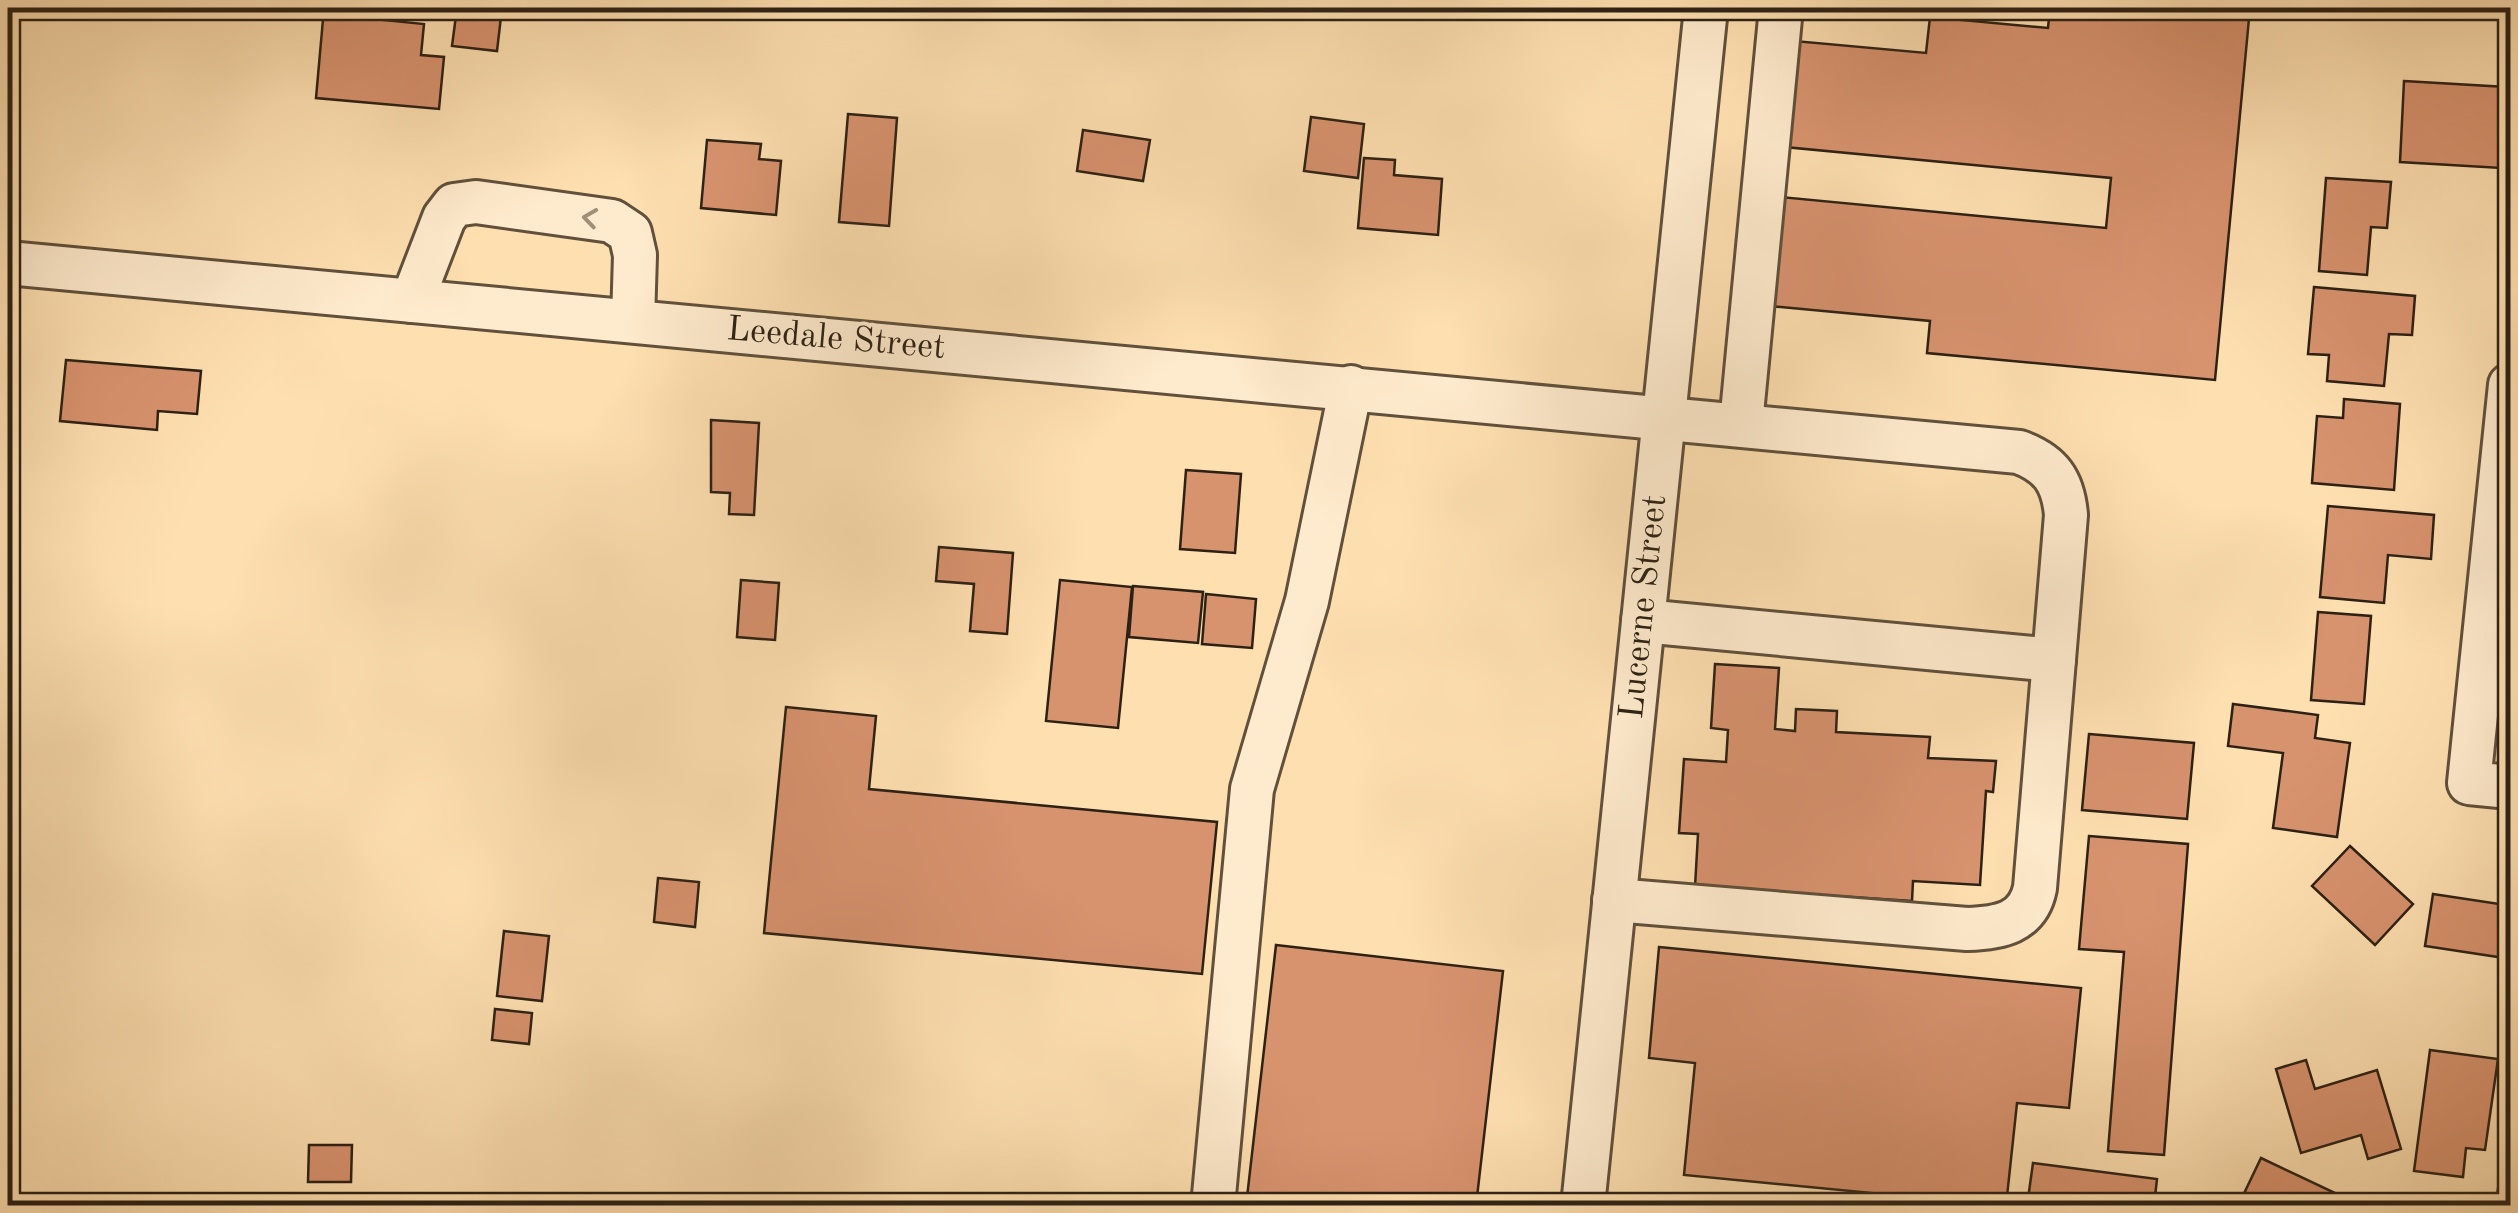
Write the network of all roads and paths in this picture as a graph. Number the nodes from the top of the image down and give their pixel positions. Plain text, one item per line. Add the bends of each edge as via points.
1 (1706, 8) edge
2 (1781, 8) edge
3 (8, 263) edge
4 (412, 301) junction
5 (634, 321) junction
6 (2510, 385) edge
7 (1351, 387) junction
8 (1664, 416) junction
9 (1741, 424) junction
10 (1643, 621) junction
11 (2054, 660) junction
12 (2510, 787) edge
13 (1614, 900) junction
14 (1212, 1206) edge
15 (1583, 1206) edge

1 - 8 street, Lucerne Street
2 - 9 street
3 - 4 street, Leedale Street
4 - 5 street, Leedale Street
5 -> 4 street via 630,233 612,221 476,202 454,205 444,218
5 - 7 street, Leedale Street
6 - 12 street via 2468,783
7 - 8 street, Leedale Street
7 - 14 street via 1307,601 1252,789
8 - 9 street, Leedale Street
8 - 10 street, Lucerne Street
9 - 11 street, Leedale Street via 2018,452 2038,460 2055,474 2066,515
10 - 11 street
10 - 13 street, Lucerne Street
11 - 13 street, Leedale Street via 2032,905 2006,925 1968,929
13 - 15 street, Lucerne Street

